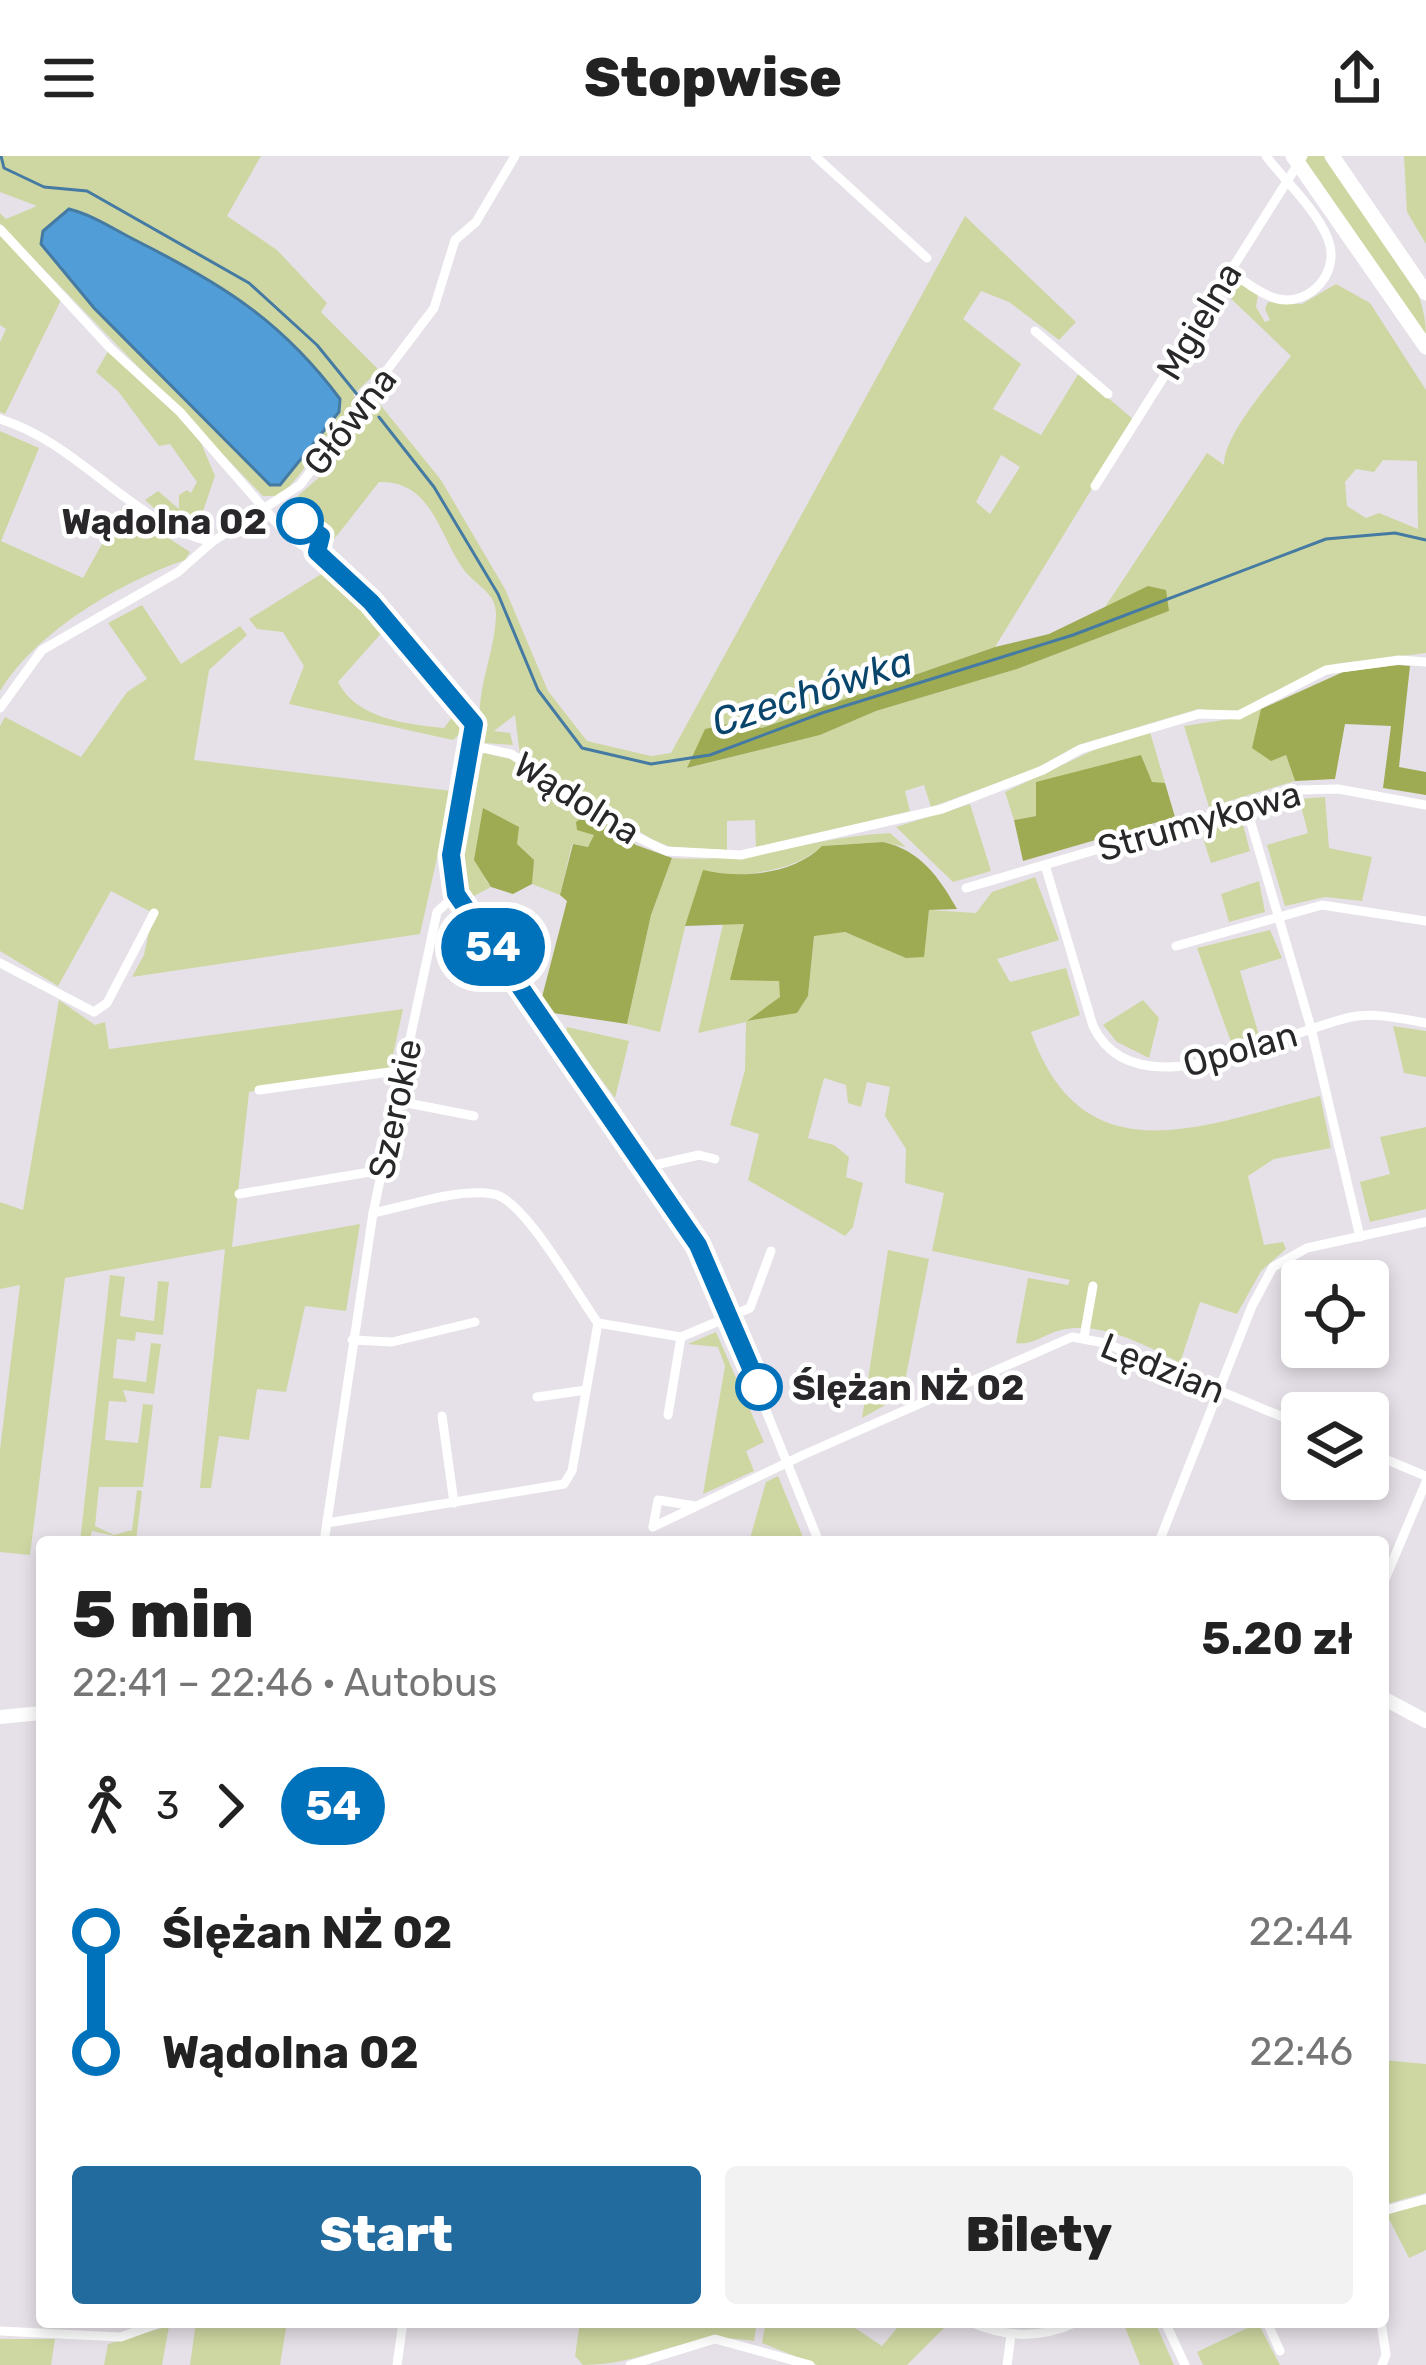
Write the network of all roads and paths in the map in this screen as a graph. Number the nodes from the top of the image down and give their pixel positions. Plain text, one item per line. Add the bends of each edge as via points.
1 (515, 156) edge
2 (815, 156) edge
3 (1266, 156) edge
4 (1293, 156) edge
5 (1303, 156) edge
6 (1332, 156) edge
7 (0, 229) edge
8 (927, 258) dead end
9 (1229, 269) junction
10 (1426, 293) edge
11 (1035, 331) dead end
12 (1426, 346) edge
13 (1108, 394) dead end
14 (0, 418) edge
15 (1095, 486) dead end
16 (266, 512) junction
17 (212, 542) junction
18 (1426, 662) edge
19 (0, 708) edge
20 (474, 746) junction
21 (1426, 805) edge
22 (1246, 806) junction
23 (1045, 865) junction
24 (966, 888) dead end
25 (456, 894) junction
26 (154, 913) dead end
27 (1278, 917) junction
28 (1426, 921) edge
29 (1176, 946) dead end
30 (0, 963) edge
31 (1426, 1023) edge
32 (1311, 1028) junction
33 (404, 1070) junction
34 (259, 1090) dead end
35 (397, 1101) junction
36 (474, 1116) dead end
37 (715, 1159) dead end
38 (646, 1167) junction
39 (382, 1170) junction
40 (239, 1193) dead end
41 (373, 1213) junction
42 (1426, 1222) edge
43 (1360, 1237) junction
44 (771, 1251) dead end
45 (1093, 1286) dead end
46 (731, 1318) junction
47 (475, 1322) dead end
48 (598, 1323) junction
49 (681, 1337) junction
50 (1084, 1337) junction
51 (352, 1340) junction
52 (586, 1390) junction
53 (1221, 1392) junction
54 (537, 1397) dead end
55 (668, 1415) dead end
56 (442, 1416) dead end
57 (1281, 1416) edge
58 (788, 1462) junction
59 (1389, 1462) edge
60 (1426, 1479) edge
61 (454, 1502) junction
62 (695, 1506) junction
63 (327, 1523) junction
64 (325, 1536) edge
65 (817, 1536) edge
66 (1161, 1536) edge
67 (1389, 1569) edge
68 (1389, 1701) edge
69 (36, 1714) edge
70 (0, 1717) edge
71 (1426, 1721) edge
72 (1426, 2199) edge
73 (1389, 2209) edge
74 (146, 2328) edge
75 (402, 2328) edge
76 (989, 2328) edge
77 (1064, 2328) edge
78 (1168, 2328) edge
79 (1270, 2328) edge
80 (1382, 2328) edge
81 (0, 2331) edge
82 (1011, 2335) junction
83 (1280, 2351) dead end
84 (397, 2365) edge
85 (630, 2365) edge
86 (809, 2365) edge
87 (1007, 2365) edge
88 (1185, 2365) edge
89 (1382, 2365) edge

1 - 16 street, Główna via 476,222 455,240 434,308 300,485
2 - 8 street
3 - 9 street via 1328,239 1327,275 1289,300
4 - 12 main road
5 - 9 street, Mgielna
6 - 10 main road
7 - 16 street, Wądolna
9 - 15 street, Mgielna
11 - 13 street
14 - 17 street via 68,449 168,529
16 - 17 street, Główna
16 - 20 street, Wądolna via 371,602 474,724
17 - 19 street, Główna via 178,572 42,650
18 - 20 street, Wądolna via 1326,670 1239,715 1199,714 1081,749 942,809 741,855 666,851 512,754
20 - 25 street, Szerokie via 451,855
21 - 22 street, Strumykowa via 1326,788
22 - 23 street, Strumykowa
22 - 27 street
23 - 24 street, Strumykowa
23 - 32 street, Opolan via 1096,1032 1129,1064 1168,1070
25 - 33 street, Szerokie via 437,912
25 - 38 street
26 - 30 street via 107,1003 94,1012
27 - 28 street via 1329,905
27 - 29 street
27 - 32 street
31 - 32 street, Opolan via 1363,1016
32 - 43 street
33 - 34 street
33 - 35 street, Szerokie
35 - 36 street
35 - 39 street, Szerokie
37 - 38 street
38 - 46 street via 698,1245
39 - 40 street
39 - 41 street, Szerokie
41 - 48 street via 502,1196
41 - 51 street, Szerokie
42 - 43 street
43 - 53 street via 1307,1248 1273,1267
44 - 46 street via 753,1304
45 - 50 street
46 - 49 street
46 - 58 street
47 - 51 street via 392,1342
48 - 49 street
48 - 52 street
49 - 55 street
50 - 53 street, Lędzian
50 - 58 street, Lędzian via 1058,1340
51 - 63 street, Szerokie
52 - 54 street
52 - 61 street via 564,1484
53 - 57 street, Lędzian
53 - 66 street
56 - 61 street
58 - 62 street, Lędzian
58 - 65 street
59 - 60 street
60 - 67 street
61 - 63 street
62 - 62 street, Lędzian via 658,1500 653,1527
63 - 64 street, Szerokie
68 - 71 main road
69 - 70 main road
72 - 73 street
74 - 81 street via 121,2337
75 - 84 street
76 - 82 street
77 - 82 street
78 - 88 street
79 - 83 street
80 - 89 street
82 - 87 street
85 - 86 street via 715,2339

